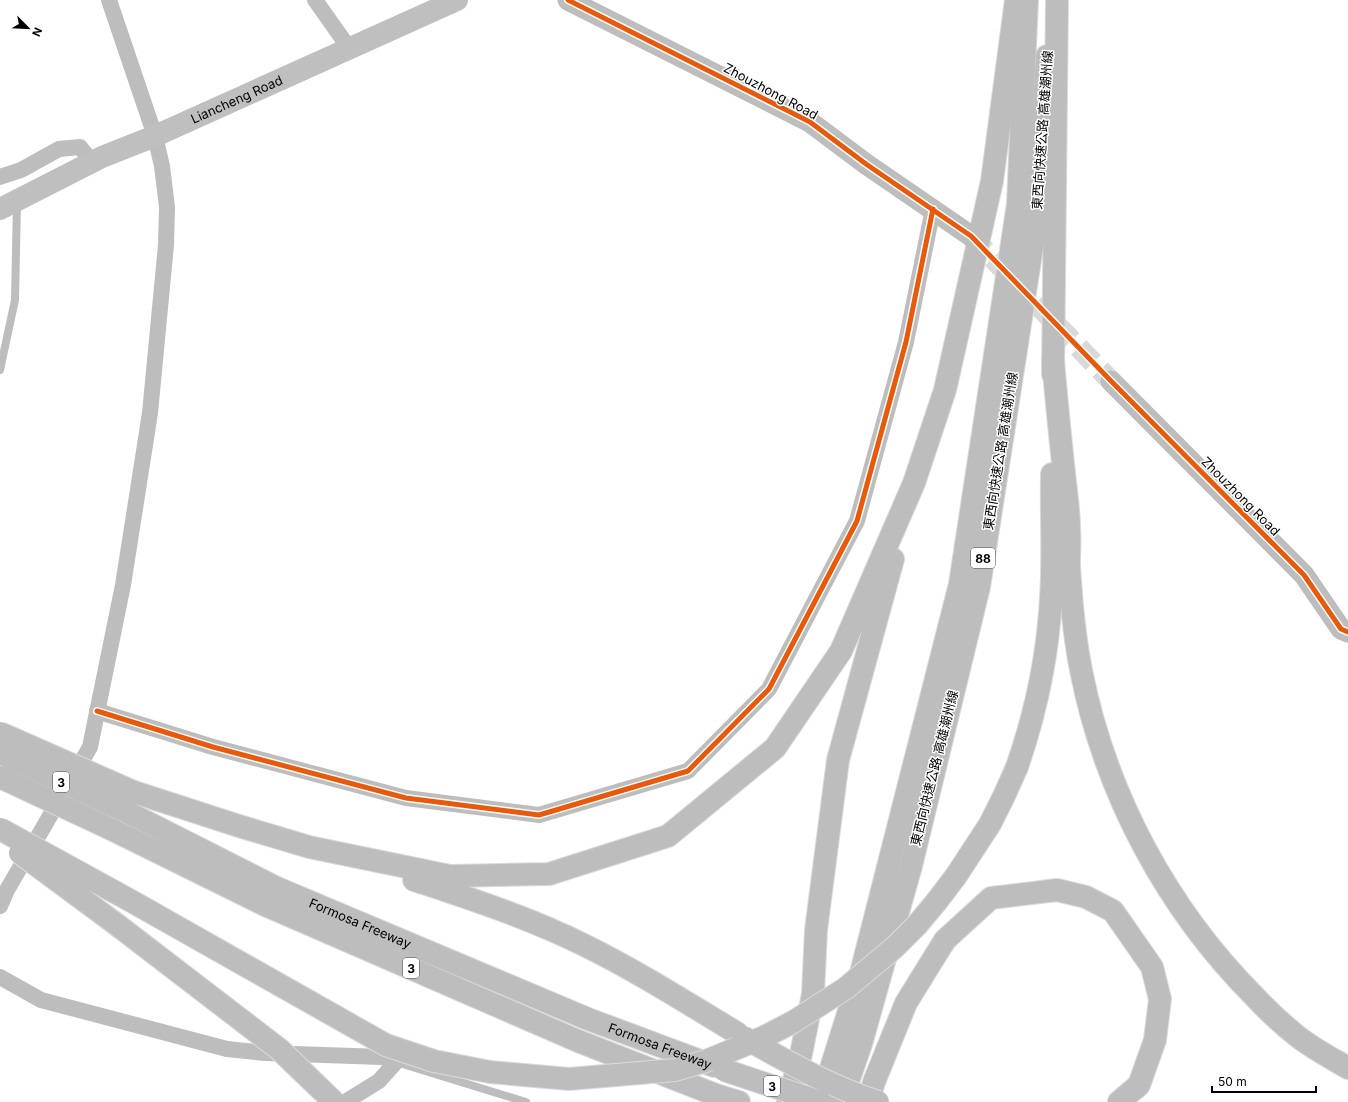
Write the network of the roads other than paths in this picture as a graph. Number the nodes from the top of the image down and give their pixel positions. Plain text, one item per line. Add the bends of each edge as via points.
1 (109, 0) edge
2 (316, 0) edge
3 (457, 0) edge
4 (568, 0) edge
5 (1016, 0) edge
6 (1027, 0) edge
7 (1050, 0) edge
8 (1056, 0) edge
9 (349, 48) junction
10 (154, 136) junction
11 (92, 162) junction
12 (0, 177) edge
13 (9, 204) edge
14 (933, 209) junction
15 (971, 236) tunnel mouth
16 (1053, 360) junction
17 (0, 370) edge
18 (1111, 381) tunnel mouth
19 (914, 483) junction
20 (1348, 632) edge
21 (97, 711) junction
22 (0, 733) edge
23 (0, 753) edge
24 (0, 777) edge
25 (0, 829) edge
26 (0, 838) edge
27 (309, 847) junction
28 (0, 906) edge
29 (0, 978) edge
30 (396, 1062) junction
31 (1348, 1068) edge
32 (334, 1102) edge
33 (345, 1102) edge
34 (526, 1102) edge
35 (739, 1102) edge
36 (788, 1102) edge
37 (820, 1102) edge
38 (841, 1102) edge
39 (868, 1102) edge
40 (878, 1102) edge
41 (1119, 1102) edge

1 - 10 street
2 - 9 street
3 - 9 main road, Liancheng Road
4 - 14 street, Zhouzhong Road via 810,122
5 - 19 highway via 992,181 944,390
6 - 37 highway, 東西向快速公路 高雄潮州線 / 88 via 1018,204 960,584 862,969
7 - 38 highway, 東西向快速公路 高雄潮州線 / 88 via 1038,209 979,587 910,866
8 - 16 highway
9 - 10 main road, Liancheng Road
10 - 11 main road, Liancheng Road
10 - 21 street via 162,166 167,207 157,343 150,413 124,577
11 - 12 street via 80,147 59,149 21,170
11 - 13 main road, Liancheng Road
13 - 17 lane via 15,300
14 - 15 street, Zhouzhong Road
14 - 21 street via 906,342 857,521 769,689 688,771 538,815 406,798 213,747
16 - 25 highway, bridge via 1052,565 1049,627 1037,699 1017,767 990,824 974,850 947,889 917,925 846,988 764,1037 706,1061 676,1070 569,1079 483,1071 434,1061 386,1045
16 - 31 highway via 1069,528 1069,564 1075,635 1089,704 1101,745 1124,805 1149,856 1175,900 1220,959 1270,1013 1298,1037
18 - 20 street, Zhouzhong Road via 1304,575 1341,629
19 - 27 highway via 841,651 775,748 668,836 550,874 450,876
19 - 36 highway via 838,760 816,930 813,994
21 - 28 street via 90,747
22 - 27 highway, bridge via 134,792
23 - 37 highway, Formosa Freeway / 3, bridge via 122,810 276,888 588,1019 724,1070
24 - 35 highway, Formosa Freeway / 3, bridge via 266,905 578,1040
26 - 32 highway, bridge via 279,1049
27 - 40 highway, bridge via 528,920 584,945 801,1070
29 - 30 street via 41,1000 227,1049 265,1053 382,1057
30 - 33 street via 379,1081
30 - 34 lane
39 - 41 highway via 906,1003 945,940 991,898 1057,890 1086,897 1113,911 1152,967 1160,999 1155,1040 1139,1085

